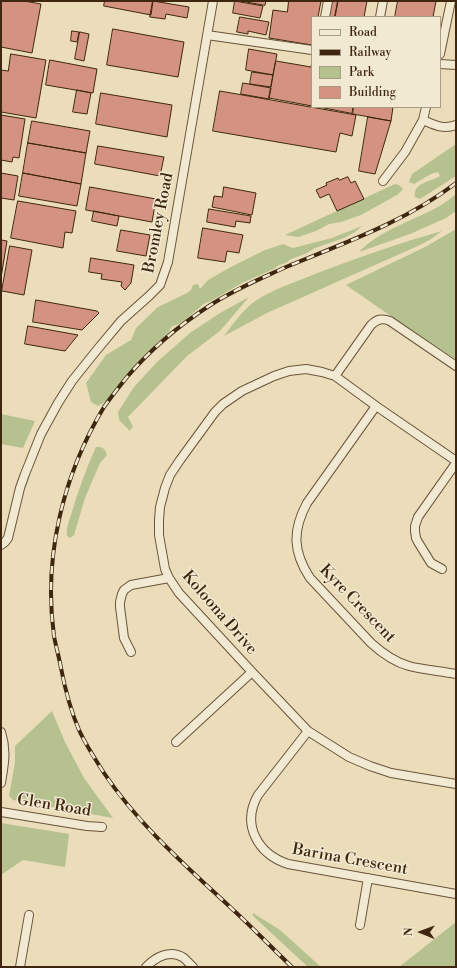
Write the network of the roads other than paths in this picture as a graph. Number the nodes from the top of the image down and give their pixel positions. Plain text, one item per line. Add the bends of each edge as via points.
1 (213, 1) edge
2 (328, 1) edge
3 (383, 1) edge
4 (451, 1) edge
5 (325, 16) edge
6 (380, 16) edge
7 (207, 35) junction
8 (441, 49) edge
9 (311, 50) edge
10 (441, 64) edge
11 (456, 65) edge
12 (426, 108) edge
13 (423, 120) junction
14 (456, 125) edge
15 (383, 181) dead end
16 (456, 366) edge
17 (335, 376) junction
18 (376, 406) junction
19 (456, 462) edge
20 (1, 545) edge
21 (442, 570) dead end
22 (169, 578) junction
23 (131, 652) dead end
24 (252, 672) junction
25 (456, 674) edge
26 (308, 731) junction
27 (1, 732) edge
28 (176, 742) dead end
29 (1, 783) edge
30 (456, 784) edge
31 (1, 812) edge
32 (102, 827) dead end
33 (368, 878) junction
34 (456, 894) edge
35 (29, 915) dead end
36 (360, 924) dead end
37 (20, 967) edge
38 (146, 967) edge
39 (194, 967) edge

1 - 7 street, Bromley Road
2 - 5 street
3 - 6 street
4 - 8 street
7 - 9 street
7 - 20 street, Bromley Road via 168,262 160,285 121,321 58,402 35,447 20,488 8,538
10 - 11 street
12 - 13 street
13 - 14 street via 439,127
13 - 15 street via 405,152
16 - 17 street via 390,321 382,319 371,325
17 - 18 street, Koloona Drive
17 - 22 street, Koloona Drive via 306,369 281,373 235,395 219,408 173,470 163,494 159,514 159,535
18 - 19 street, Koloona Drive
18 - 25 street, Kyre Crescent via 301,515 296,540 298,550 310,578 381,652 409,666
19 - 21 street via 418,517 415,526 418,542 431,562
22 - 23 street via 131,585 124,590 120,607 124,638
22 - 24 street, Koloona Drive via 179,593
24 - 26 street, Koloona Drive
24 - 28 street
26 - 30 street, Koloona Drive via 349,757 370,766 391,773
26 - 33 street, Barina Crescent via 254,801 251,821 254,834 265,851 279,861
27 - 29 street via 5,753
31 - 32 street, Glen Road
33 - 34 street, Barina Crescent
33 - 36 street
35 - 37 street
38 - 39 street via 159,956 170,954 182,957

